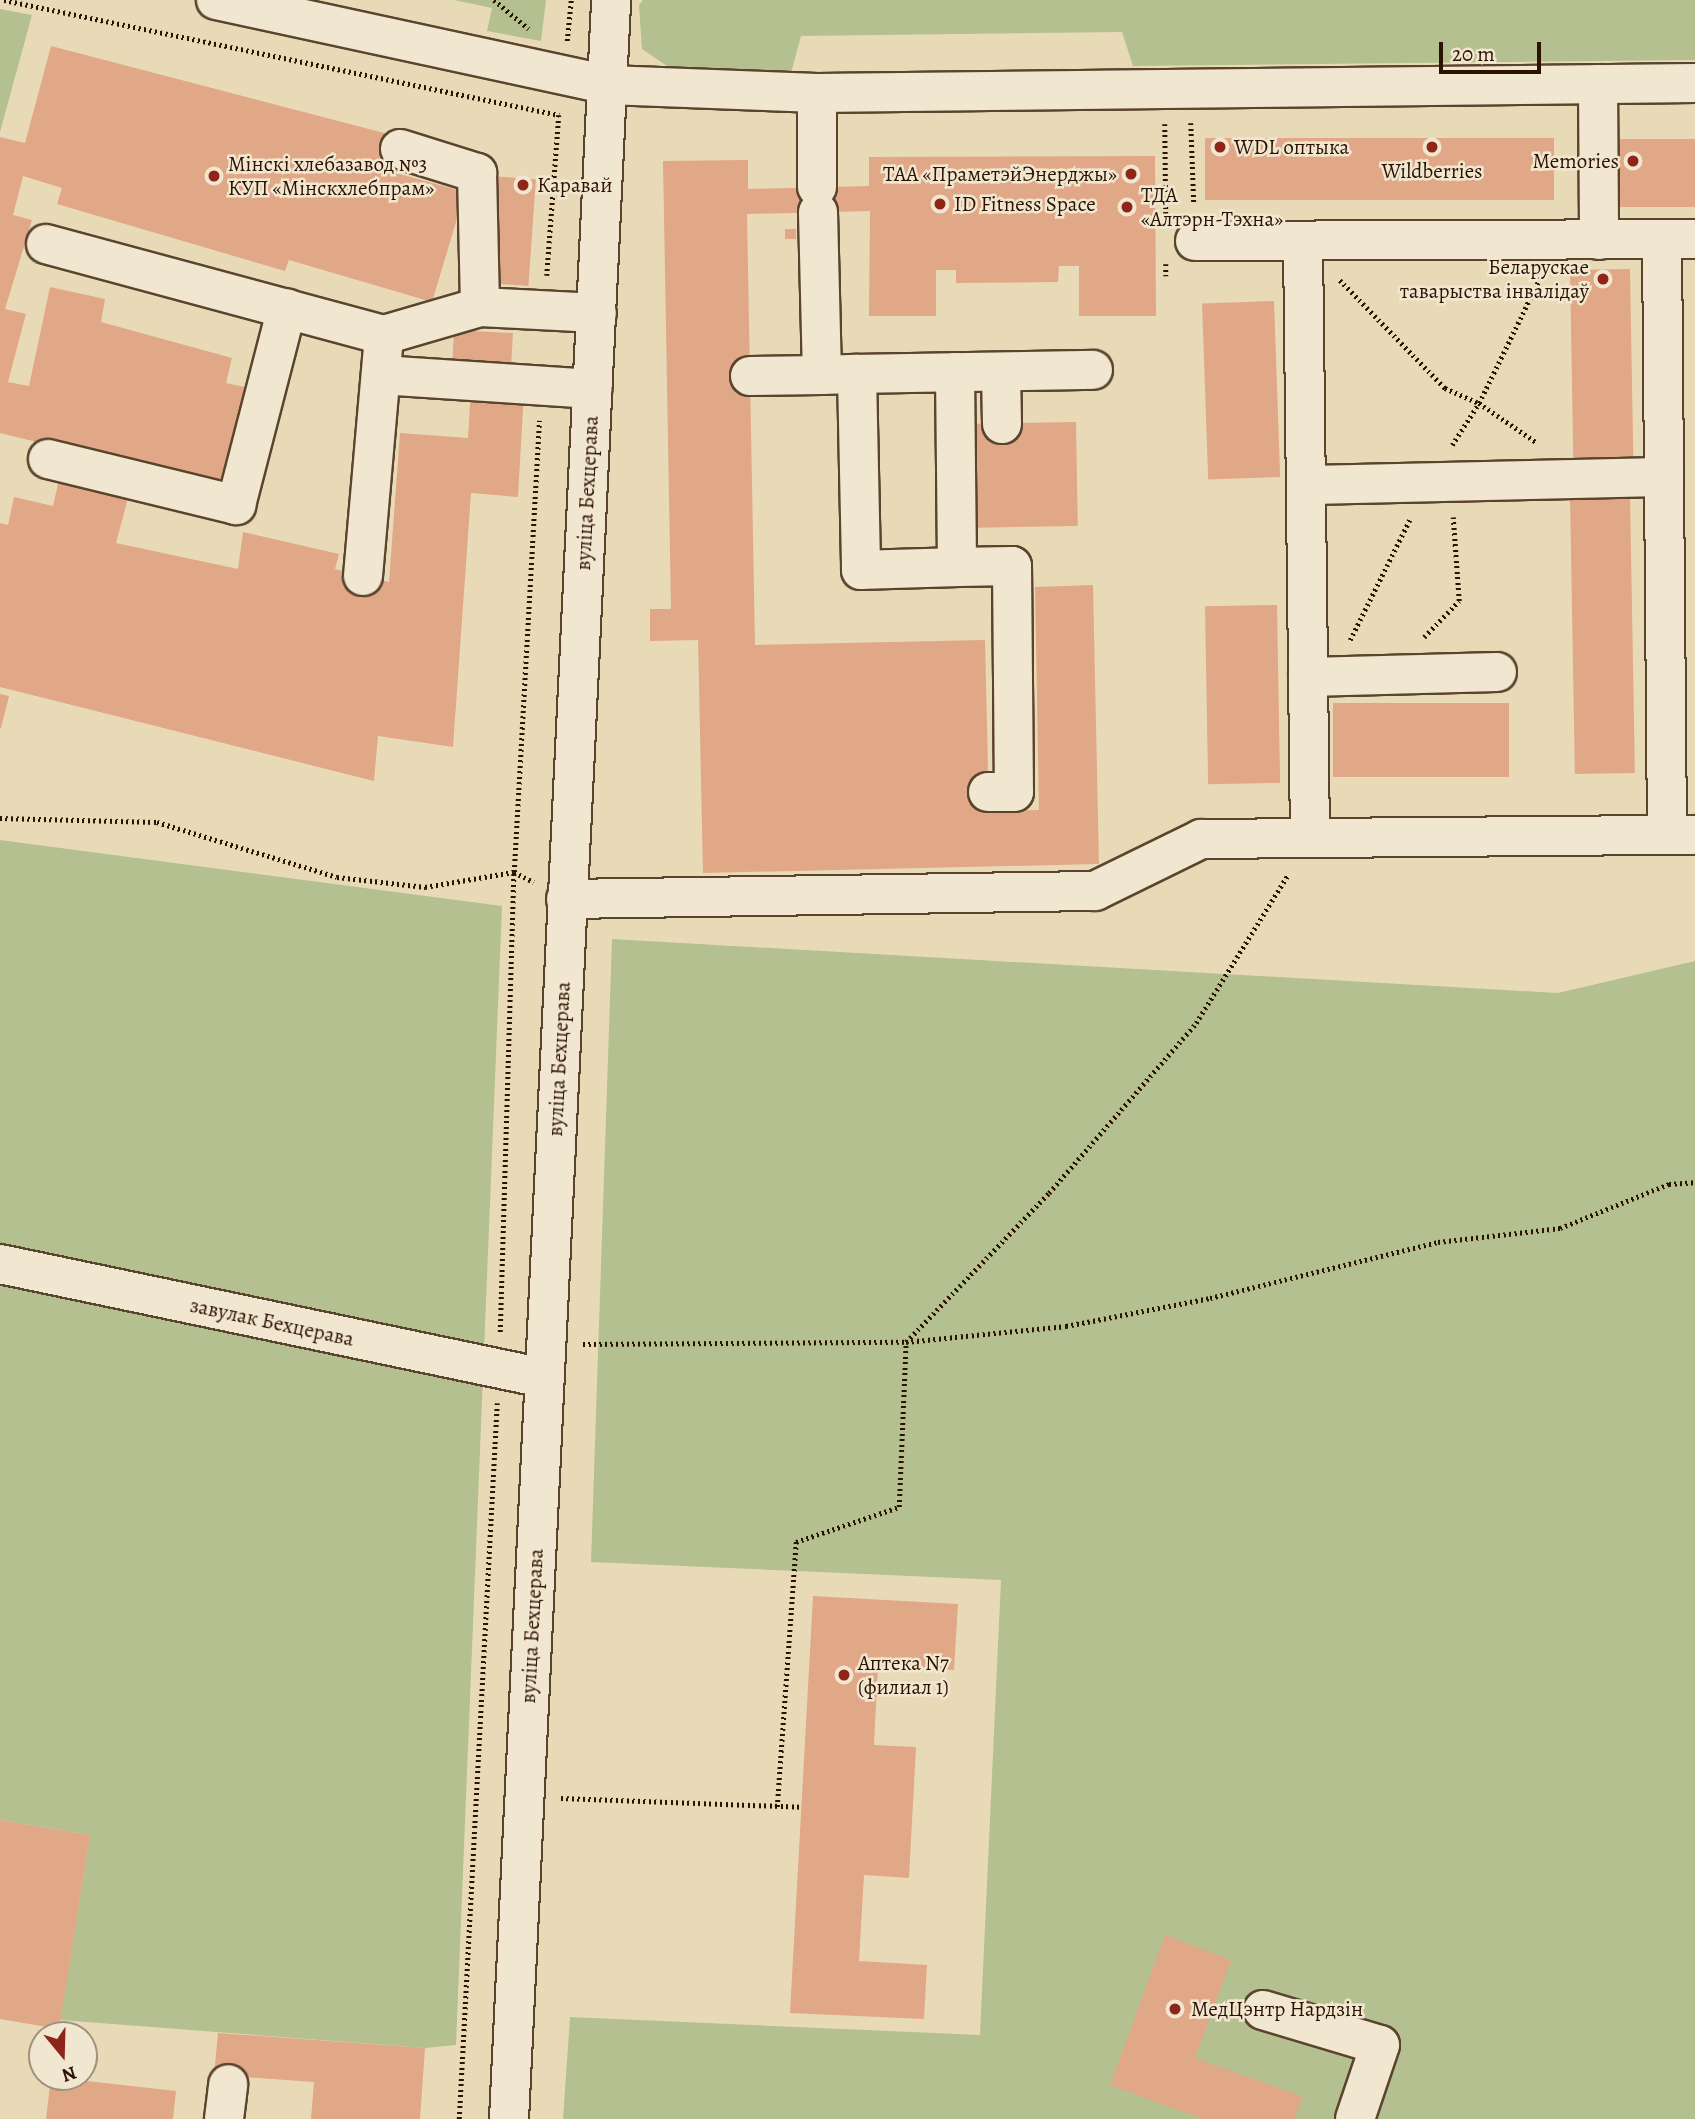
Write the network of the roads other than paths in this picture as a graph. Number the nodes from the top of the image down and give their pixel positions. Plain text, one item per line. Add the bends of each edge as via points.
1 (215, 0) edge
2 (611, 0) edge
3 (1695, 83) edge
4 (1598, 84) junction
5 (608, 85) junction
6 (817, 93) junction
7 (400, 149) dead end
8 (1176, 238) road end
9 (1679, 239) edge
10 (1599, 240) junction
11 (1303, 242) junction
12 (46, 244) dead end
13 (480, 307) junction
14 (287, 308) junction
15 (597, 313) junction
16 (384, 335) junction
17 (1093, 370) dead end
18 (955, 372) junction
19 (1001, 372) junction
20 (381, 375) junction
21 (840, 375) junction
22 (750, 376) dead end
23 (593, 389) junction
24 (1002, 424) dead end
25 (48, 460) dead end
26 (1664, 477) junction
27 (1308, 485) junction
28 (957, 567) junction
29 (363, 576) dead end
30 (1680, 666) edge
31 (1497, 672) dead end
32 (1308, 677) junction
33 (989, 792) dead end
34 (1681, 835) edge
35 (1310, 838) junction
36 (566, 899) junction
37 (0, 1264) edge
38 (544, 1378) junction
39 (1263, 2011) dead end
40 (509, 2119) edge
41 (1355, 2119) edge

1 - 5 street
2 - 5 street, вуліца Бехцерава
3 - 4 street
4 - 6 street
4 - 10 street
5 - 6 street
5 - 15 street, вуліца Бехцерава
6 - 21 street via 818,200
7 - 13 street via 477,173
8 - 11 street
9 - 10 street
9 - 26 street
10 - 11 street
11 - 27 street
12 - 14 street
13 - 15 street
13 - 16 street
14 - 16 street
14 - 25 street via 236,505
15 - 23 street, вуліца Бехцерава
16 - 20 street
17 - 19 street
18 - 19 street
18 - 21 street
18 - 28 street
19 - 24 street
20 - 23 street
20 - 29 street
21 - 22 street
21 - 28 street via 861,570
23 - 36 street, вуліца Бехцерава
26 - 27 street
26 - 30 street
27 - 32 street
28 - 33 street via 1012,566 1000,693 1014,792
30 - 34 street
31 - 32 street
32 - 35 street
34 - 35 street
35 - 36 street via 1201,839 1096,891
36 - 38 street, вуліца Бехцерава
37 - 38 street, завулак Бехцерава
38 - 40 street, вуліца Бехцерава
39 - 41 street via 1380,2045

